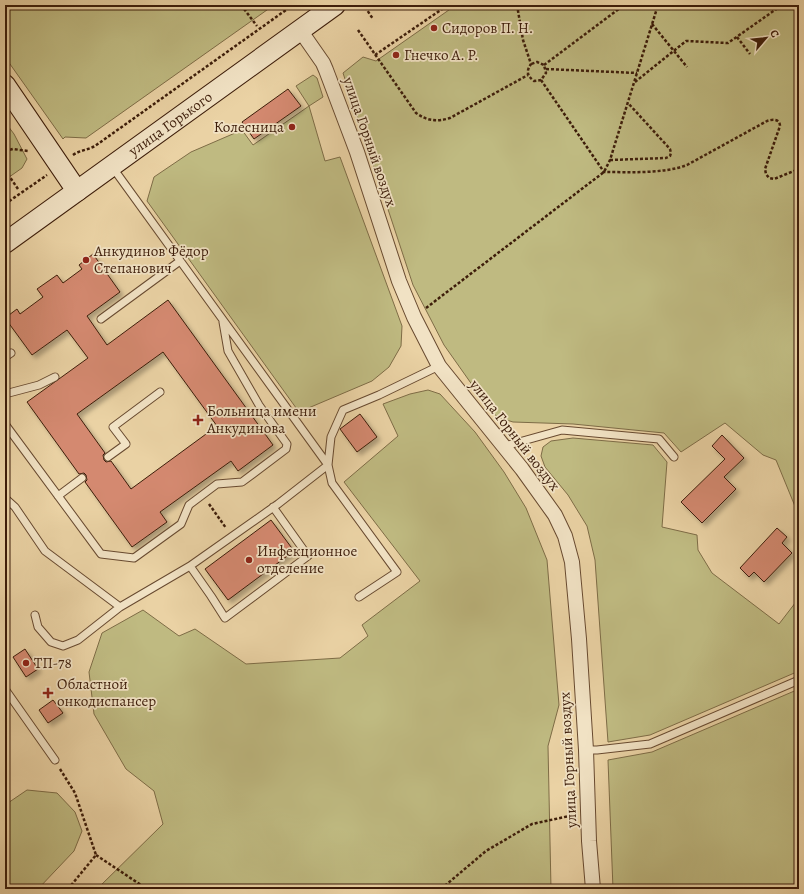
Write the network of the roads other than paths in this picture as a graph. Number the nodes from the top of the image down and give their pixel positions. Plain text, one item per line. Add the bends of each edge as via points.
1 (335, 5) edge
2 (300, 30) junction
3 (5, 85) edge
4 (112, 166) junction
5 (77, 191) junction
6 (5, 243) edge
7 (180, 261) junction
8 (101, 319) dead end
9 (223, 320) junction
10 (439, 366) junction
11 (55, 377) dead end
12 (160, 392) dead end
13 (5, 394) edge
14 (5, 424) edge
15 (504, 446) junction
16 (108, 457) dead end
17 (674, 457) dead end
18 (328, 465) junction
19 (82, 478) dead end
20 (58, 496) junction
21 (5, 498) edge
22 (274, 507) junction
23 (190, 566) junction
24 (359, 597) dead end
25 (120, 607) junction
26 (35, 615) dead end
27 (799, 680) edge
28 (5, 689) edge
29 (586, 750) junction
30 (55, 760) road end
31 (593, 889) edge

1 - 2 main road, улица Горького
2 - 4 main road, улица Горького
2 - 10 street, улица Горный воздух via 325,67 358,152 397,274
3 - 5 main road
4 - 5 main road, улица Горького
4 - 7 lane
5 - 6 main road, улица Горького
7 - 8 lane
7 - 9 lane
9 - 18 lane
9 - 20 lane via 228,351 258,405 287,444 286,449 242,482 217,484 189,504 180,524 134,558 101,554
10 - 15 street, улица Горный воздух
10 - 18 lane via 343,410 331,437
11 - 13 lane via 39,385
12 - 16 lane via 113,427 126,444
14 - 20 lane
15 - 17 lane via 562,430 659,439
15 - 29 street, улица Горный воздух via 555,515 565,536 572,562
18 - 22 lane
18 - 24 lane via 332,483 397,572
19 - 20 lane
21 - 25 lane via 15,507 45,551
22 - 23 lane
22 - 23 lane via 308,556 225,618
23 - 25 lane
25 - 26 lane via 78,640 63,646 51,642 38,628
27 - 29 lane via 650,744
28 - 30 lane
29 - 31 street, улица Горный воздух

